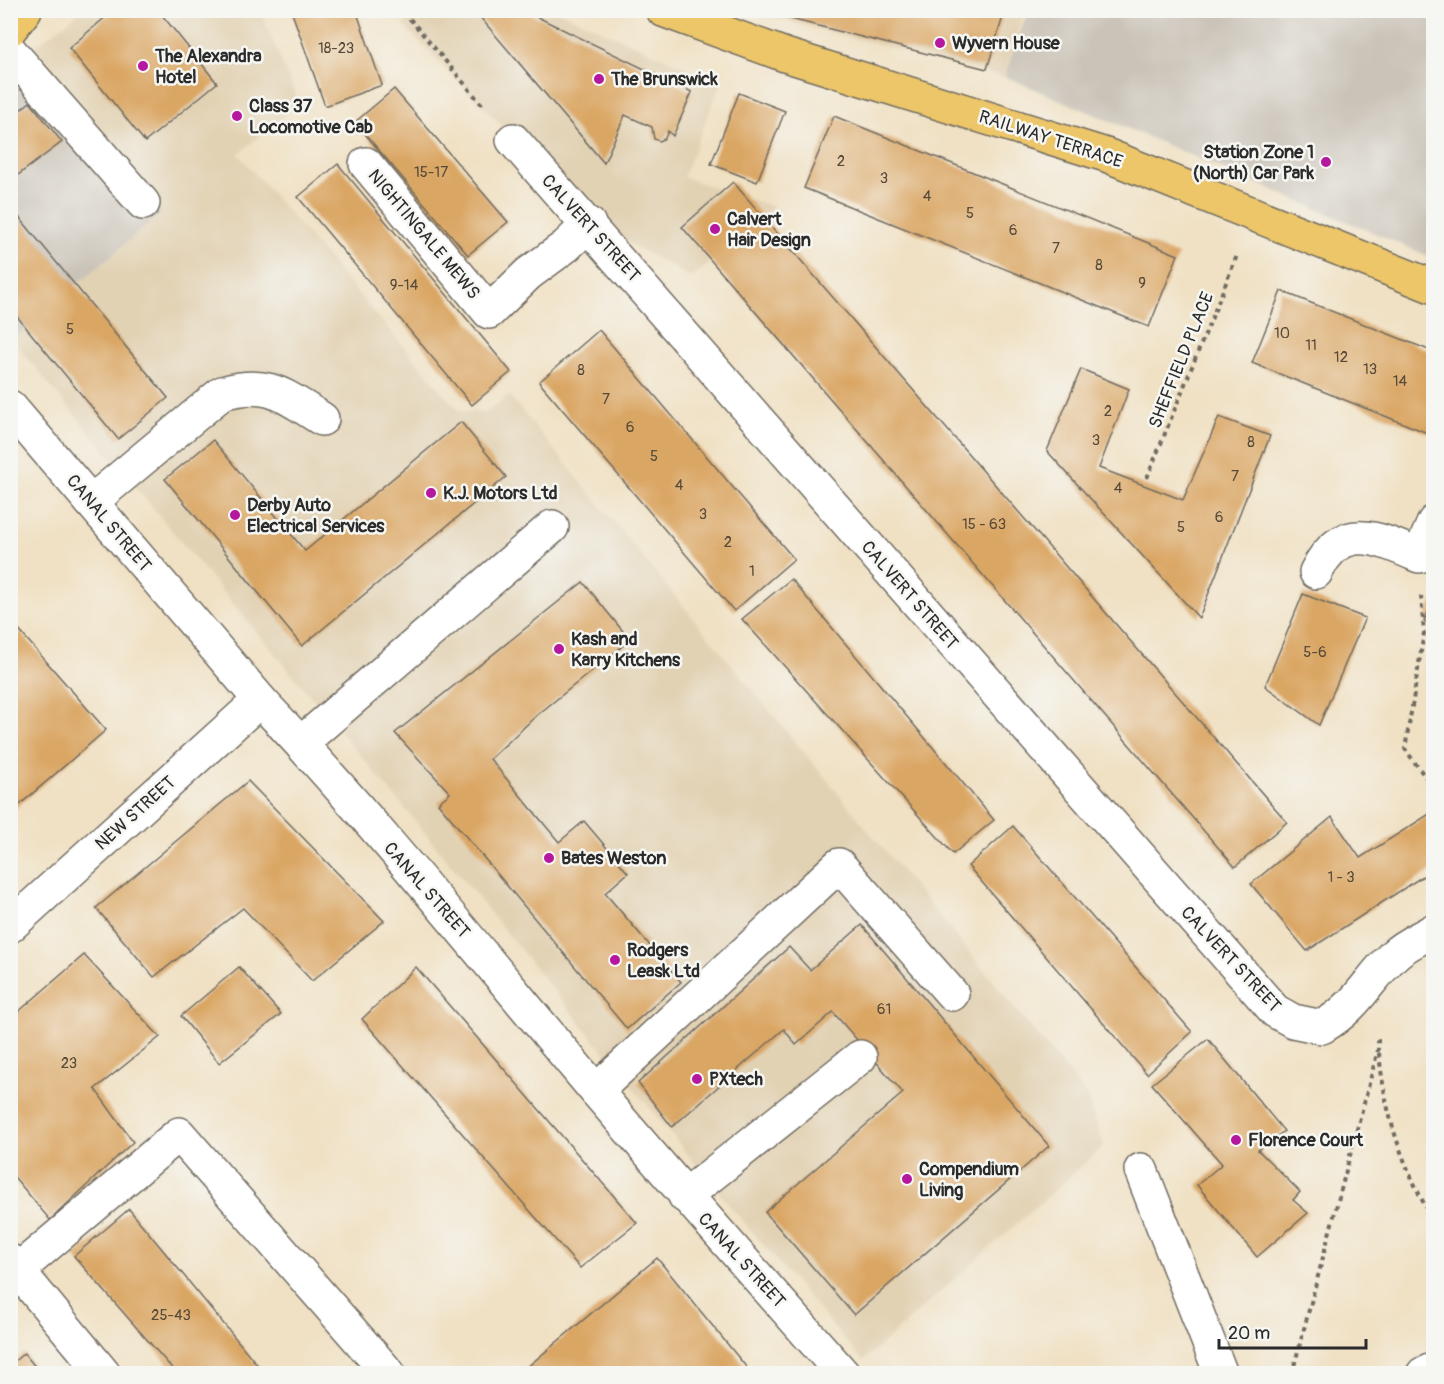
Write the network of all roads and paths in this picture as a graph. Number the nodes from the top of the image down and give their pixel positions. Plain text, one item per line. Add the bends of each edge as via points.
1 (25, 10) edge
2 (408, 10) edge
3 (682, 14) edge
4 (10, 29) edge
5 (10, 51) edge
6 (513, 141) joint
7 (366, 164) dead end
8 (143, 203) dead end
9 (589, 224) junction
10 (1239, 251) dead end
11 (1434, 287) edge
12 (10, 407) edge
13 (322, 419) dead end
14 (1147, 478) dead end
15 (91, 502) junction
16 (1434, 522) edge
17 (552, 527) dead end
18 (1419, 556) junction
19 (1316, 572) dead end
20 (260, 700) junction
21 (301, 743) junction
22 (1434, 789) edge
23 (10, 926) edge
24 (1434, 930) edge
25 (1378, 975) junction
26 (952, 994) dead end
27 (1378, 1050) junction
28 (860, 1058) dead end
29 (596, 1091) junction
30 (1141, 1170) dead end
31 (686, 1197) junction
32 (1434, 1223) edge
33 (14, 1266) edge
34 (1434, 1369) edge
35 (104, 1374) edge
36 (389, 1374) edge
37 (843, 1374) edge
38 (1221, 1374) edge
39 (1292, 1374) edge
40 (1424, 1374) edge

1 - 4 main road
2 - 6 path via 410,19
3 - 11 main road, RAILWAY TERRACE via 785,55 1106,155
5 - 8 street
6 - 9 street, CALVERT STREET
7 - 9 street, NIGHTINGALE MEWS via 489,312
9 - 25 street, CALVERT STREET via 1275,1011 1293,1021 1322,1027 1343,1015
10 - 14 path, SHEFFIELD PLACE
12 - 15 street, CANAL STREET
13 - 15 street via 275,390 246,386 222,393
15 - 20 street, CANAL STREET
16 - 18 street
17 - 21 street
18 - 19 street via 1363,537 1344,540 1325,554
18 - 22 path via 1424,633 1405,749
20 - 21 street, CANAL STREET
20 - 23 street, NEW STREET
21 - 29 street, CANAL STREET
24 - 25 street via 1395,954
25 - 27 path
26 - 29 street via 839,865
27 - 32 path via 1396,1145
27 - 39 path
28 - 31 street
29 - 31 street, CANAL STREET
30 - 38 street
31 - 37 street, CANAL STREET
33 - 35 street
33 - 36 street via 179,1134
34 - 40 street

